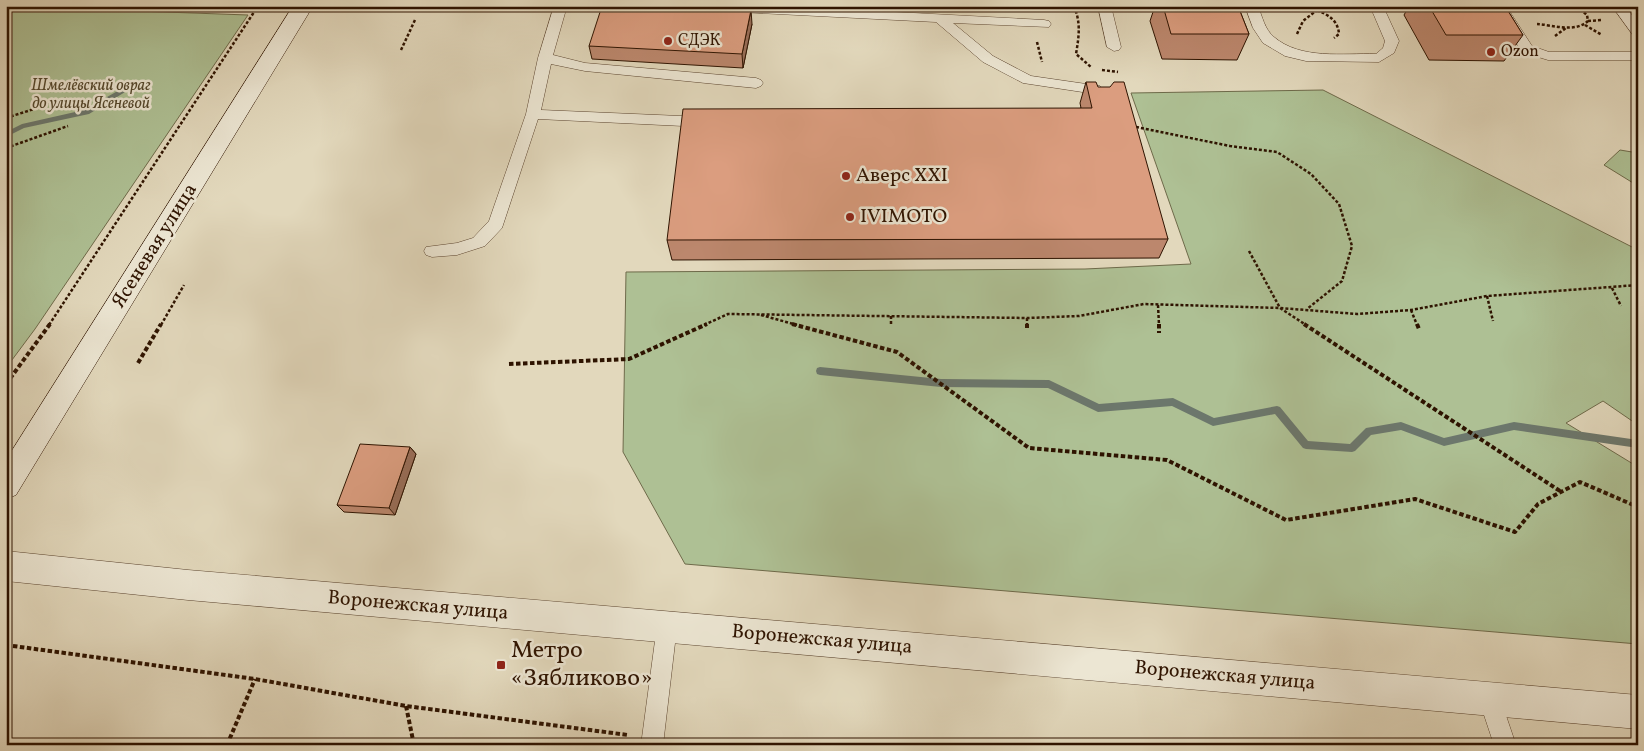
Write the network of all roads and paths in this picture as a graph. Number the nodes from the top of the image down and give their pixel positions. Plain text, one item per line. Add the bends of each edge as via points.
1 (258, 6) edge
2 (303, 6) edge
3 (560, 6) edge
4 (699, 6) edge
5 (1074, 6) edge
6 (1104, 6) edge
7 (1251, 6) edge
8 (1318, 6) edge
9 (1376, 6) edge
10 (1499, 6) edge
11 (1576, 6) edge
12 (1618, 6) edge
13 (1317, 10) junction
14 (940, 19) junction
15 (416, 20) dead end
16 (1510, 23) junction
17 (1039, 24) joint
18 (1300, 30) junction
19 (1638, 32) edge
20 (1306, 34) dead end
21 (1332, 39) dead end
22 (1273, 44) junction
23 (1114, 47) dead end
24 (401, 50) dead end
25 (1638, 56) edge
26 (544, 58) junction
27 (1118, 72) dead end
28 (1046, 82) junction
29 (756, 83) dead end
30 (68, 98) dead end
31 (1098, 102) edge
32 (533, 114) junction
33 (6, 118) edge
34 (1134, 121) edge
35 (715, 122) edge
36 (68, 126) dead end
37 (6, 148) edge
38 (434, 245) dead end
39 (1249, 251) dead end
40 (184, 285) dead end
41 (1638, 285) edge
42 (1612, 288) junction
43 (1487, 296) junction
44 (1158, 305) junction
45 (1621, 306) dead end
46 (1280, 308) junction
47 (1306, 310) junction
48 (1411, 310) junction
49 (756, 314) junction
50 (891, 316) junction
51 (1027, 318) junction
52 (1494, 321) dead end
53 (891, 324) dead end
54 (1027, 328) dead end
55 (1419, 329) dead end
56 (1159, 333) dead end
57 (138, 363) dead end
58 (509, 364) dead end
59 (6, 384) edge
60 (6, 486) edge
61 (1560, 492) junction
62 (1638, 507) edge
63 (6, 566) edge
64 (667, 626) junction
65 (6, 645) edge
66 (255, 679) junction
67 (1490, 700) junction
68 (406, 706) junction
69 (1638, 712) edge
70 (652, 742) edge
71 (227, 745) edge
72 (414, 745) edge
73 (708, 745) edge
74 (1505, 745) edge

1 - 59 path via 55,317
2 - 60 street, Ясеневая улица
3 - 26 lane
4 - 14 lane
5 - 27 path via 1080,30 1076,54 1089,66
6 - 23 lane
7 - 22 lane via 1260,28
8 - 13 path
9 - 22 lane via 1392,41 1389,50 1379,58 1306,57
10 - 16 lane
11 - 16 path via 1588,17 1587,24 1581,27
12 - 19 lane
13 - 18 path via 1302,21
13 - 21 path via 1336,22 1339,34
14 - 17 lane
14 - 28 lane via 988,59 1028,80
15 - 24 path
16 - 25 lane via 1527,49 1541,54
17 - 28 path
18 - 20 path
18 - 22 path via 1290,39
26 - 29 lane via 585,67
26 - 32 lane
28 - 31 lane via 1095,88
30 - 33 path
32 - 35 lane
32 - 38 lane via 496,224 479,242
34 - 47 path via 1136,128 1277,152 1311,174 1339,204 1352,246 1342,281
36 - 37 path
39 - 46 path
40 - 57 path
41 - 42 path
42 - 43 path
42 - 45 path
43 - 48 path
43 - 52 path
44 - 46 path
44 - 51 path via 1144,304 1079,316
44 - 56 path
46 - 47 path
46 - 61 path
47 - 48 path via 1357,314
48 - 55 path
49 - 50 path
49 - 58 path via 728,314 629,359
49 - 61 path via 897,352 1029,448 1167,460 1286,520 1415,499 1516,532 1538,504
50 - 51 path
50 - 53 path
51 - 54 path
61 - 62 path via 1580,482
63 - 64 street, Воронежская улица via 188,586
64 - 67 street, Воронежская улица
64 - 70 lane
65 - 66 path
66 - 68 path
66 - 71 path
67 - 69 street, Воронежская улица
67 - 74 lane
68 - 70 path
68 - 72 path
70 - 73 path

